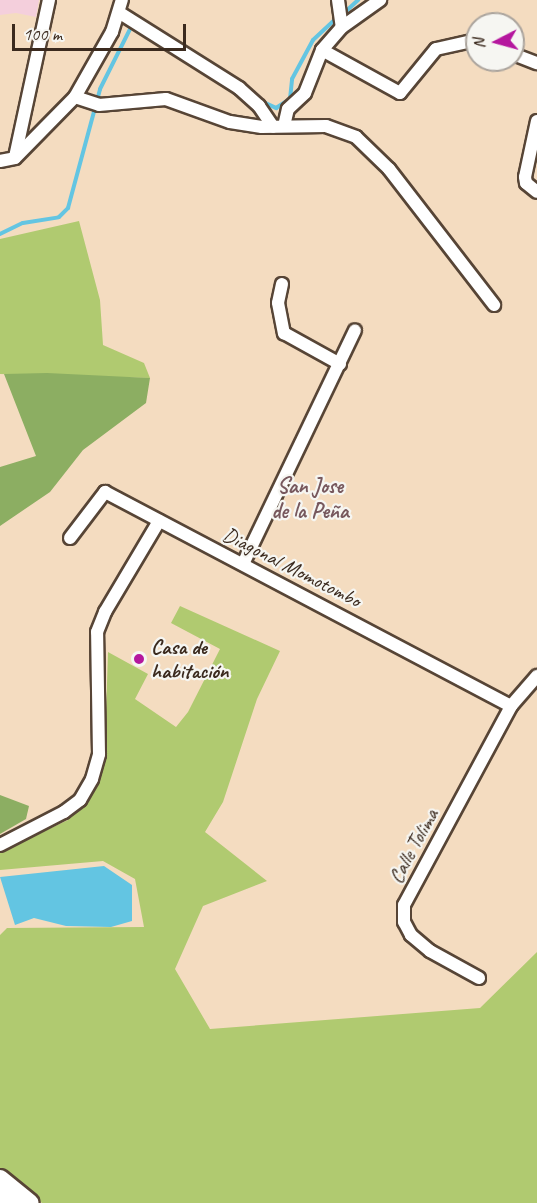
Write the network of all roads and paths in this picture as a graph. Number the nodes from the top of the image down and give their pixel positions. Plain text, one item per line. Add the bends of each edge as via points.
1 (49, 0) edge
2 (338, 0) edge
3 (380, 0) edge
4 (121, 6) edge
5 (342, 27) junction
6 (465, 43) edge
7 (322, 50) junction
8 (77, 98) junction
9 (537, 121) edge
10 (279, 127) junction
11 (15, 158) junction
12 (0, 161) edge
13 (537, 192) edge
14 (282, 284) dead end
15 (494, 305) dead end
16 (355, 330) dead end
17 (340, 363) junction
18 (159, 521) junction
19 (70, 538) dead end
20 (243, 564) junction
21 (537, 676) edge
22 (511, 706) junction
23 (0, 845) edge
24 (479, 978) dead end
25 (0, 1179) edge
26 (0, 1198) edge
27 (8, 1203) edge
28 (30, 1203) edge

1 - 11 street
2 - 5 street
3 - 5 street
4 - 8 street
4 - 10 street via 239,88
5 - 7 street
6 - 7 street via 436,49 400,93
7 - 10 street via 305,93 288,109
8 - 10 street via 99,105 166,99 230,122
8 - 11 street
9 - 13 street via 525,177
10 - 15 street via 326,126 356,137 402,185
11 - 12 street
14 - 17 street via 278,303 284,333
16 - 17 street
17 - 20 street
18 - 19 street, Diagonal Momotombo via 104,492
18 - 20 street, Diagonal Momotombo
18 - 23 street via 97,632 99,754 92,779 80,800 64,812
20 - 22 street, Diagonal Momotombo
21 - 22 street, Calle Tolima
22 - 24 street, Calle Tolima via 404,905 404,922 411,935 430,951
25 - 28 main road
26 - 27 main road

